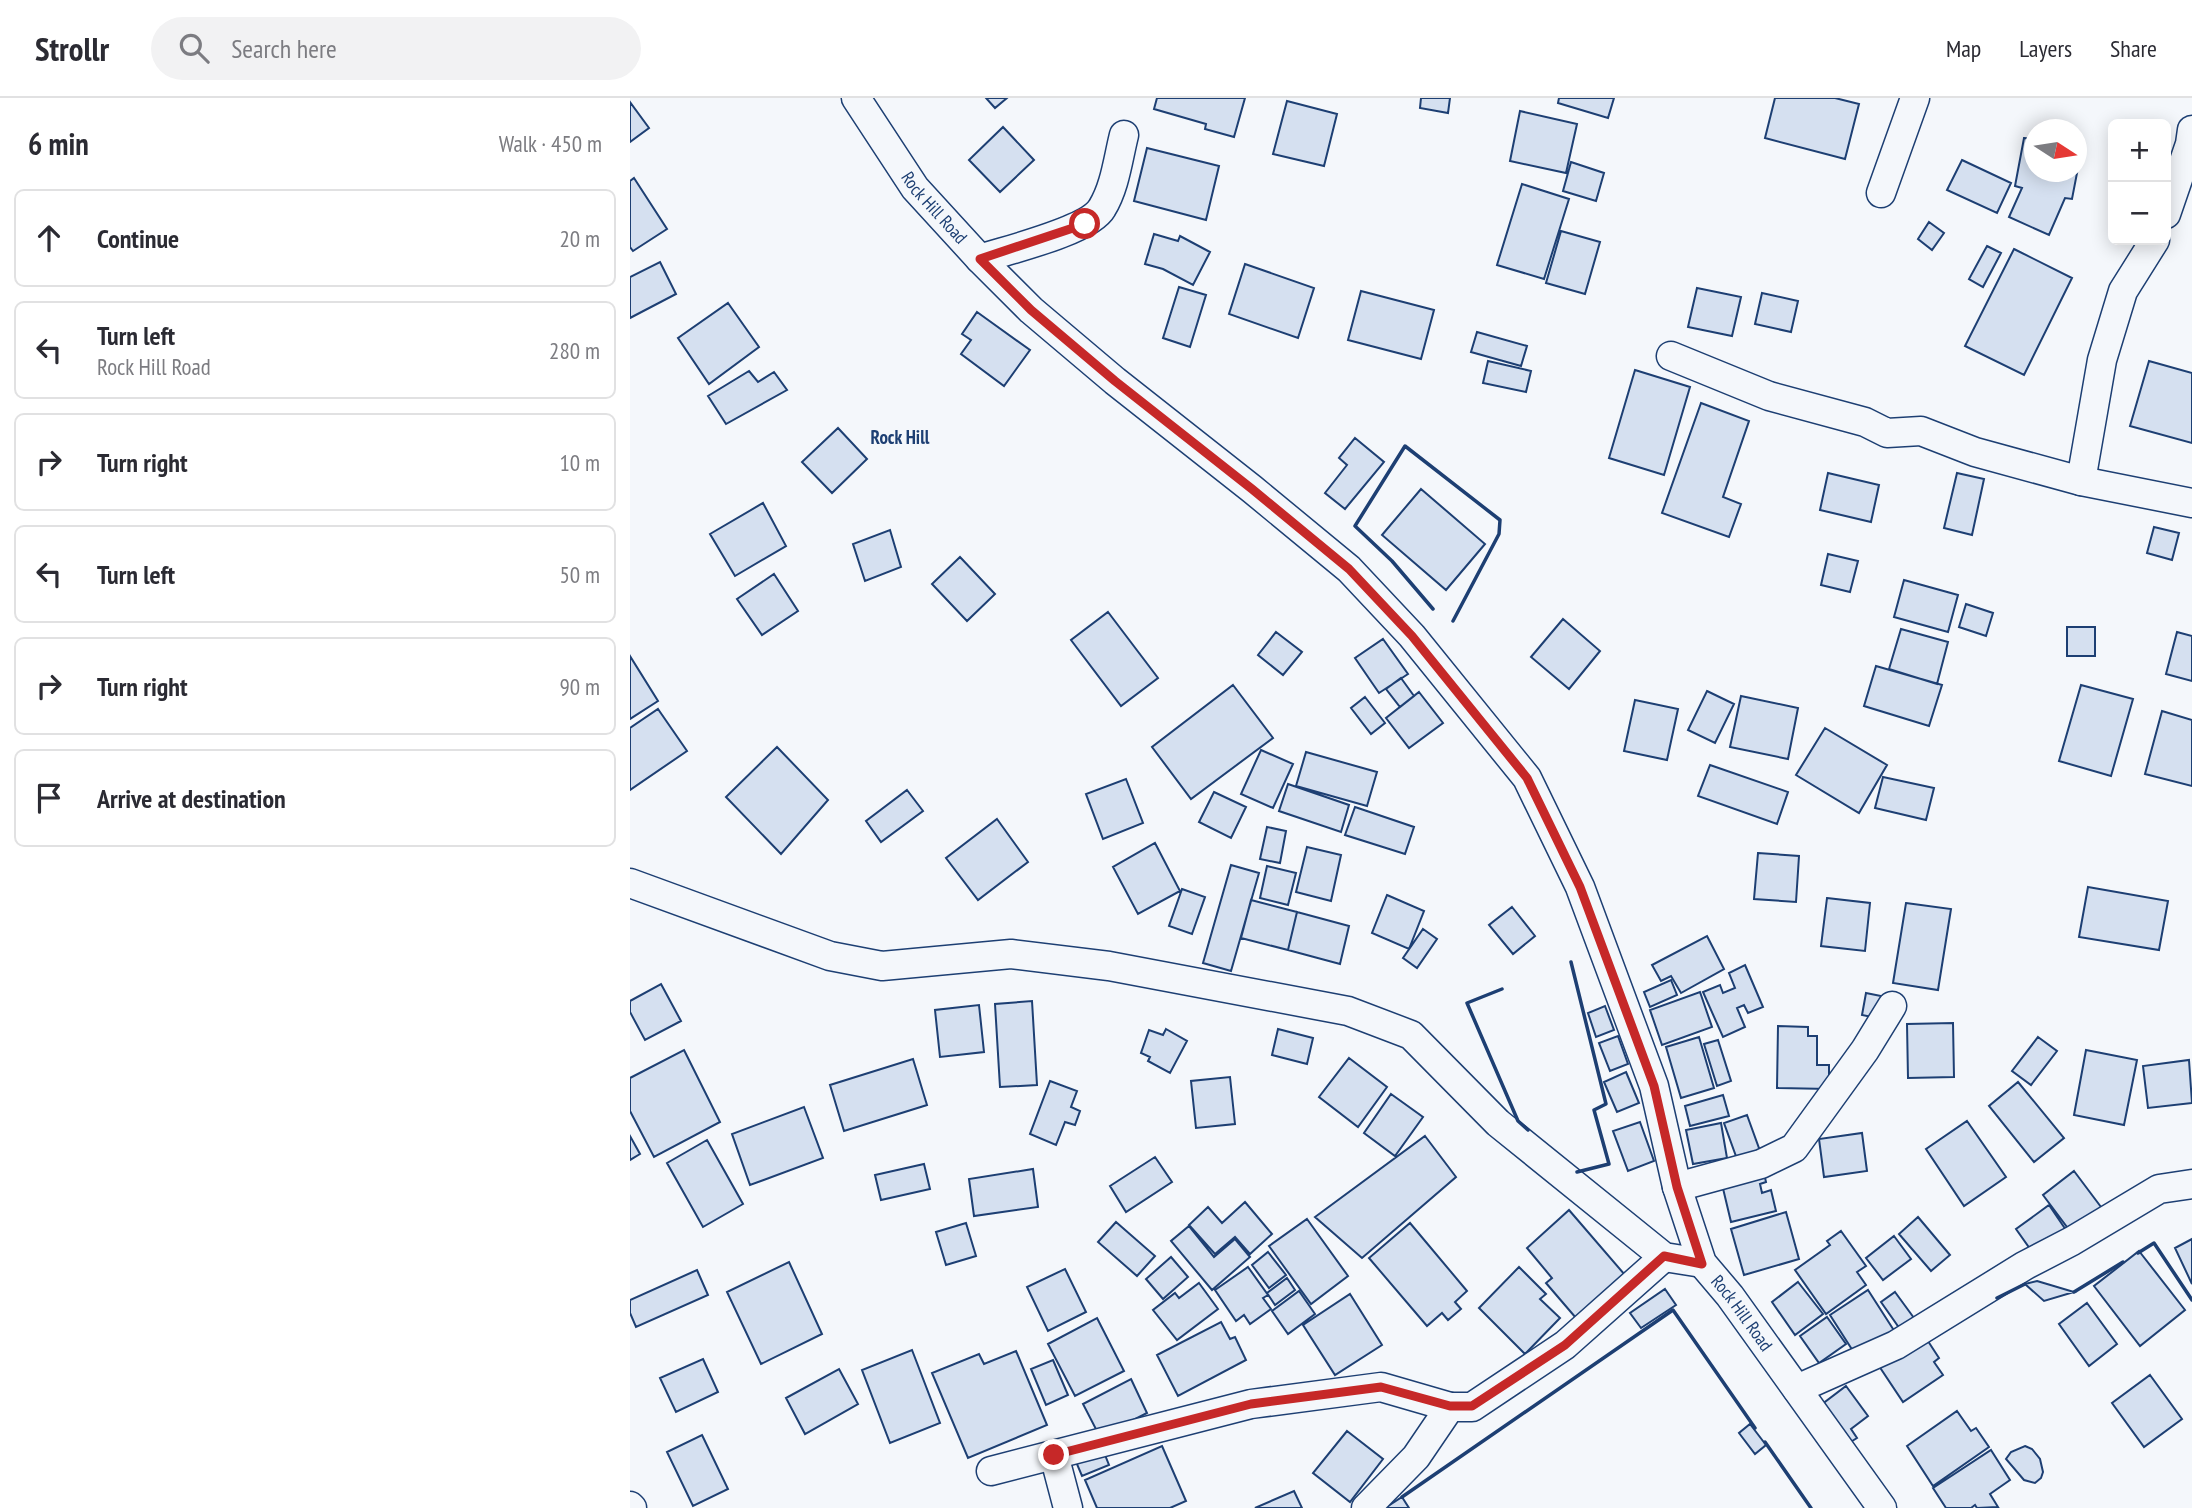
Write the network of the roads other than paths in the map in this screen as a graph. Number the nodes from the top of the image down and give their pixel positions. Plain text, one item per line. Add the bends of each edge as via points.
1 (856, 98) edge
2 (1915, 98) edge
3 (2192, 130) edge
4 (1124, 135) dead end
5 (1881, 193) dead end
6 (2171, 199) edge
7 (2152, 245) edge
8 (980, 259) junction
9 (1671, 356) dead end
10 (2081, 481) junction
11 (2192, 503) edge
12 (630, 883) edge
13 (1892, 1006) dead end
14 (2192, 1184) edge
15 (1677, 1187) junction
16 (1664, 1256) junction
17 (1702, 1264) junction
18 (1797, 1390) junction
19 (1450, 1406) junction
20 (1054, 1455) junction
21 (991, 1471) dead end
22 (1068, 1508) edge
23 (1366, 1508) edge
24 (1882, 1508) edge

1 - 8 street, Rock Hill Road via 915,188
2 - 5 street
3 - 6 street
4 - 8 street via 1102,209 1085,224
7 - 10 street via 2123,291 2102,360
8 - 15 street, Rock Hill Road via 1031,310 1115,381 1349,569 1412,636 1527,778 1580,887 1654,1086
9 - 10 street via 1769,396 1865,422 1887,433 1921,431 1975,452
10 - 11 street
12 - 16 street via 830,956 882,966 1011,954 1109,966 1348,1012 1411,1035 1498,1123
13 - 15 street via 1794,1148 1761,1164
14 - 18 street via 2160,1189 1896,1345
15 - 17 street, Rock Hill Road
16 - 17 street
16 - 19 street via 1565,1345 1472,1406
17 - 18 street, Rock Hill Road
18 - 24 street, Rock Hill Road
19 - 20 street via 1381,1387 1251,1404
19 - 23 street via 1416,1457
20 - 21 street
20 - 22 street

